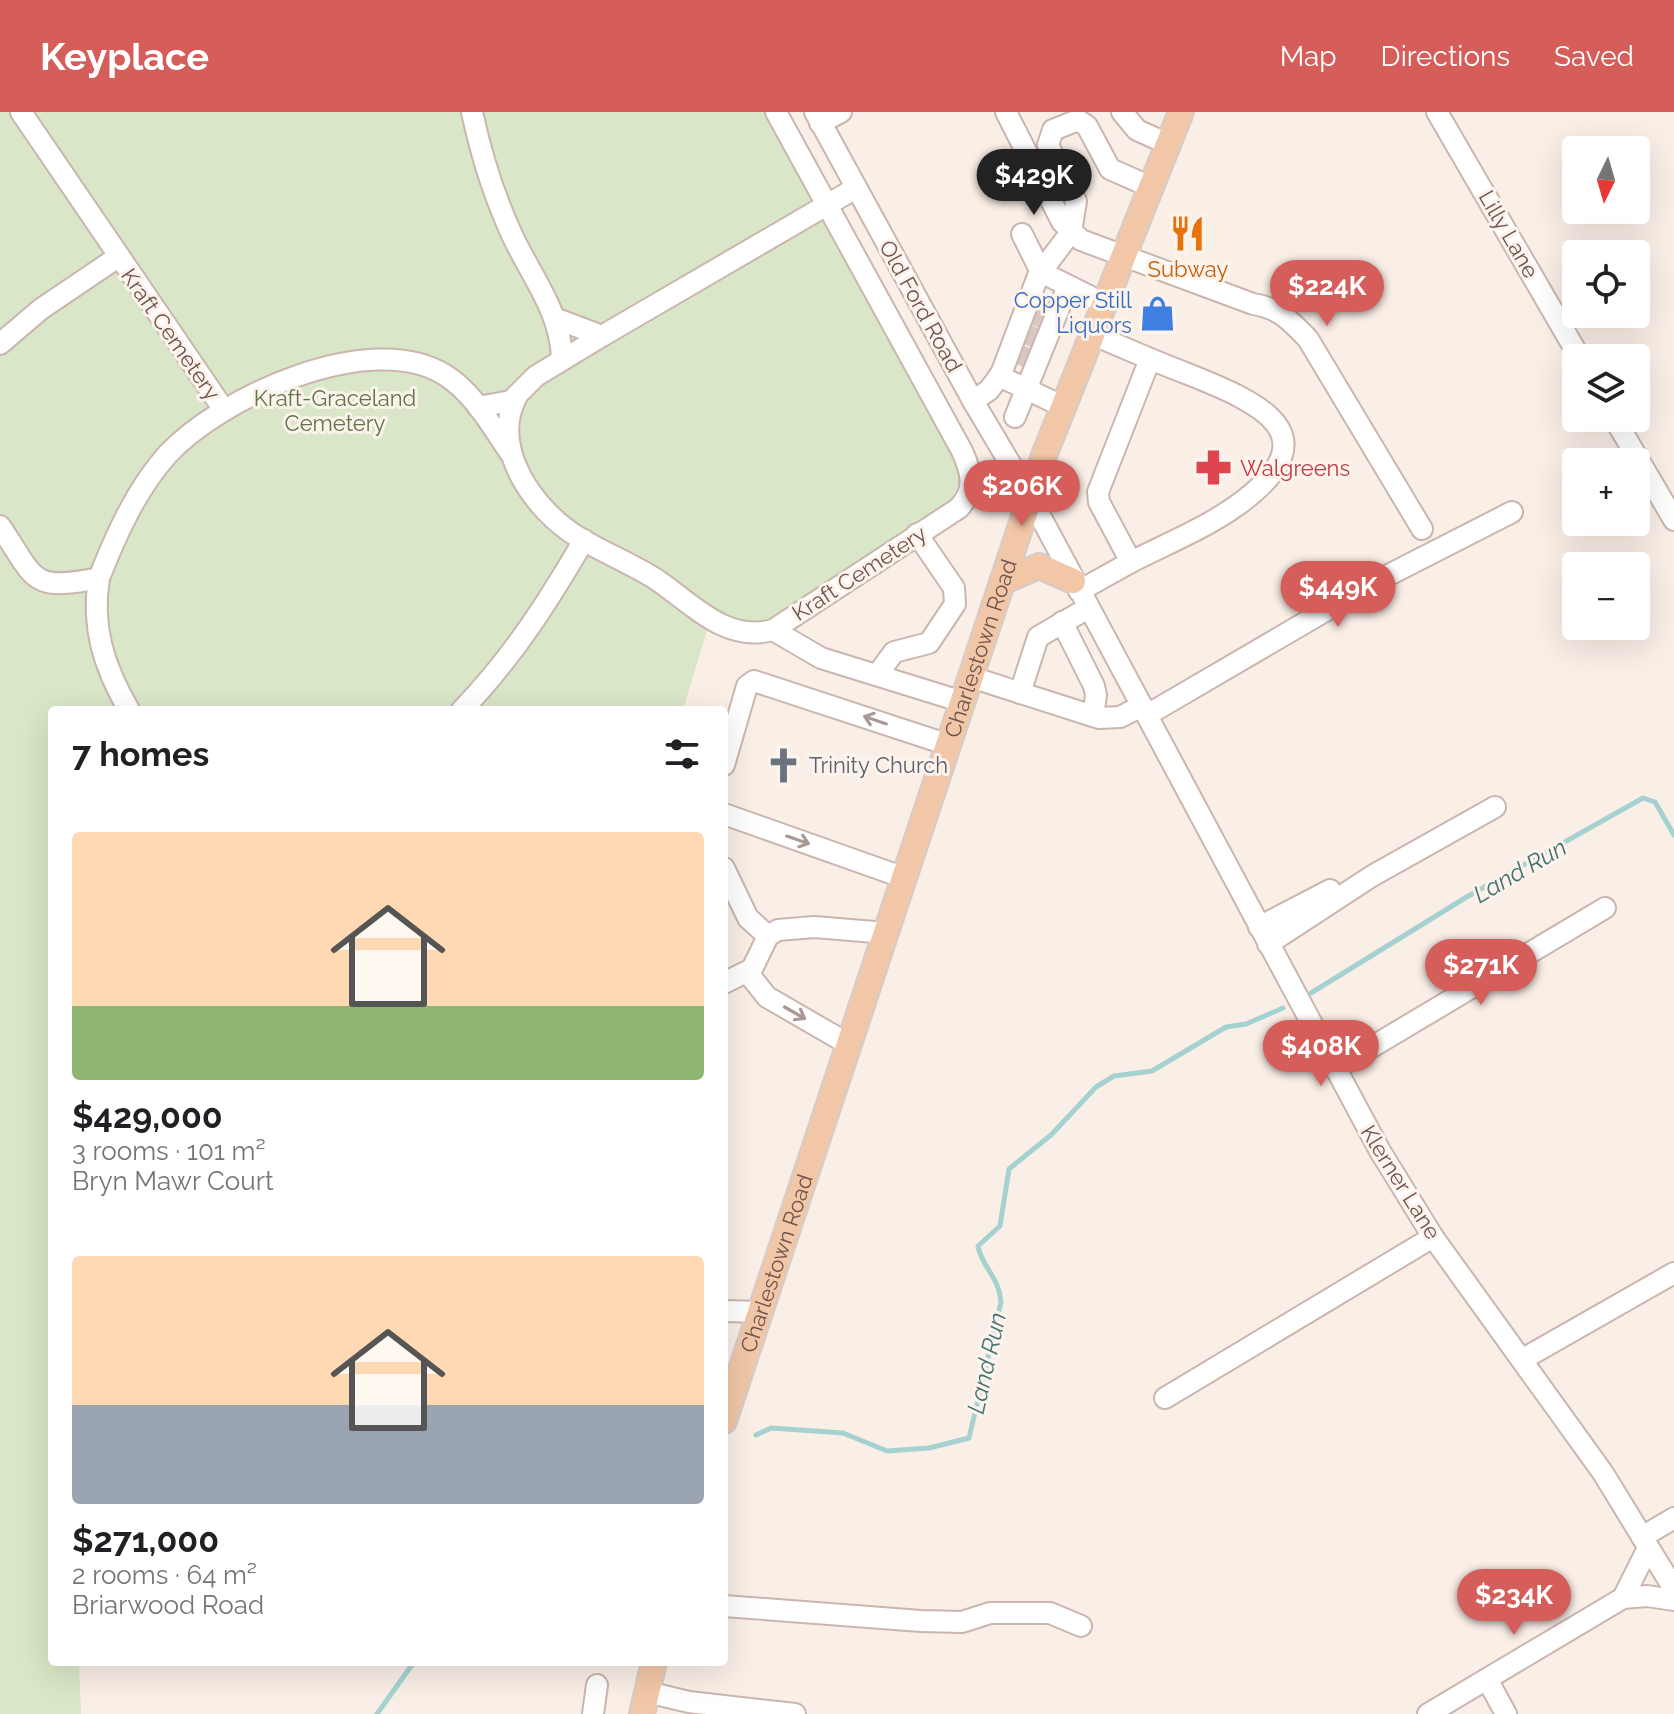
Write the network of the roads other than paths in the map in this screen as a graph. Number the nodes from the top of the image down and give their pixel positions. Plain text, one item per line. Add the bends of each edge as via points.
1 (21, 112) edge
2 (472, 112) edge
3 (776, 112) edge
4 (841, 112) edge
5 (1088, 112) edge
6 (1122, 112) edge
7 (1181, 112) edge
8 (1437, 112) edge
9 (1010, 113) edge
10 (817, 117) edge
11 (1143, 122) edge
12 (1168, 144) junction
13 (1127, 177) junction
14 (1151, 187) junction
15 (856, 188) junction
16 (826, 206) junction
17 (1071, 232) junction
18 (1022, 234) dead end
19 (1124, 255) junction
20 (118, 257) junction
21 (1041, 272) junction
22 (1068, 286) junction
23 (1105, 304) junction
24 (557, 319) junction
25 (1037, 327) junction
26 (1092, 334) junction
27 (602, 336) junction
28 (0, 344) edge
29 (1572, 344) edge
30 (1025, 357) junction
31 (562, 359) junction
32 (1150, 359) junction
33 (999, 376) junction
34 (1027, 389) junction
35 (516, 398) junction
36 (973, 401) junction
37 (478, 407) junction
38 (1064, 407) junction
39 (224, 410) junction
40 (1015, 417) dead end
41 (1622, 432) edge
42 (511, 454) junction
43 (1030, 497) junction
44 (1512, 512) dead end
45 (1674, 520) edge
46 (0, 526) edge
47 (1422, 529) dead end
48 (917, 534) junction
49 (584, 540) junction
50 (1131, 562) junction
51 (99, 578) junction
52 (1002, 582) junction
53 (1080, 593) junction
54 (1062, 622) junction
55 (773, 630) junction
56 (877, 675) junction
57 (971, 677) junction
58 (1020, 693) junction
59 (963, 702) junction
60 (127, 706) edge
61 (466, 706) edge
62 (1144, 710) junction
63 (1093, 716) junction
64 (949, 745) junction
65 (728, 751) edge
66 (1495, 807) dead end
67 (728, 815) edge
68 (1360, 874) dead end
69 (728, 876) edge
70 (905, 878) junction
71 (1605, 908) dead end
72 (887, 933) junction
73 (1264, 935) junction
74 (768, 936) junction
75 (747, 972) junction
76 (728, 981) edge
77 (850, 1045) junction
78 (1335, 1069) junction
79 (1433, 1237) junction
80 (1674, 1273) edge
81 (728, 1311) edge
82 (762, 1312) junction
83 (1523, 1359) junction
84 (1165, 1398) dead end
85 (728, 1410) edge
86 (1674, 1518) edge
87 (1645, 1543) junction
88 (1674, 1589) edge
89 (1623, 1598) junction
90 (1674, 1600) edge
91 (728, 1606) edge
92 (1081, 1626) dead end
93 (653, 1666) edge
94 (1487, 1679) junction
95 (597, 1685) dead end
96 (645, 1703) edge
97 (593, 1714) edge
98 (795, 1714) edge
99 (1428, 1714) edge
100 (1506, 1714) edge

1 - 20 street, Kraft Cemetery
2 - 24 street via 510,231
3 - 16 street, Kraft Cemetery
4 - 10 street
5 - 13 street
6 - 11 street
7 - 12 main road, Charlestown Road
8 - 29 street, Lilly Lane
9 - 17 street
10 - 15 street, Old Ford Road
11 - 12 street
12 - 14 main road, Charlestown Road
13 - 14 street
13 - 17 street via 1110,169 1083,122 1070,120 1053,130 1048,145 1076,201
14 - 19 main road, Charlestown Road
15 - 16 street
15 - 36 street, Old Ford Road
16 - 27 street
16 - 48 street, Kraft Cemetery via 970,468 967,499
17 - 19 street
17 - 21 street
18 - 21 street
19 - 23 main road, Charlestown Road
19 - 47 street via 1278,309 1308,339
20 - 28 street, Kraft Cemetery
20 - 39 street, Kraft Cemetery
21 - 22 street
21 - 25 street
22 - 23 street
22 - 25 street
23 - 26 main road, Charlestown Road
24 - 27 street
24 - 31 street
25 - 30 street
25 - 30 street
26 - 32 street
26 - 38 main road, Charlestown Road
27 - 31 street
30 - 33 street
30 - 34 street
31 - 35 street
32 - 50 street via 1098,495
32 - 50 street via 1259,406 1279,426 1282,454 1267,478 1238,504
33 - 34 street
33 - 36 street
34 - 38 street
34 - 40 street
35 - 37 street
35 - 42 street via 509,421
36 - 43 street, Old Ford Road
37 - 39 street, Kraft Cemetery via 436,369 412,361 385,361 304,374
37 - 42 street, Kraft Cemetery
38 - 43 main road, Charlestown Road
39 - 51 street, Kraft Cemetery via 186,437 150,477
41 - 45 street
42 - 49 street, Kraft Cemetery via 543,506
43 - 52 main road, Charlestown Road
43 - 53 street, Klerner Lane
44 - 62 street
46 - 51 street via 37,580 56,585
48 - 55 street, Kraft Cemetery
48 - 56 street via 954,588 955,604 929,643 894,652
49 - 55 street, Kraft Cemetery via 655,579 728,629
49 - 61 street via 534,626
50 - 53 street
51 - 60 street, Kraft Cemetery via 100,647
52 - 53 main road via 1039,566
52 - 57 main road, Charlestown Road
53 - 54 street
53 - 62 street, Klerner Lane
54 - 58 street via 1038,637
54 - 63 street via 1094,686
55 - 56 street via 821,658
56 - 59 street
57 - 58 street
57 - 59 main road, Charlestown Road
58 - 63 street
59 - 64 main road, Charlestown Road
62 - 63 street via 1110,719
62 - 73 street, Klerner Lane
64 -> 65 street via 754,681 747,686
64 - 70 main road, Charlestown Road
66 - 73 street
67 -> 70 street
68 - 73 street
69 - 74 street via 748,918
70 - 72 main road, Charlestown Road
71 - 78 street
72 - 74 street via 814,927
72 - 77 main road, Charlestown Road
73 - 78 street, Klerner Lane
74 - 75 street
75 - 76 street
75 -> 77 street via 767,997
77 - 82 main road, Charlestown Road
78 - 79 street, Klerner Lane
79 - 83 street, Klerner Lane
79 - 84 street
80 - 83 street
81 - 82 street
82 - 85 main road, Charlestown Road
83 - 87 street, Klerner Lane
86 - 87 street
87 - 88 street, Klerner Lane
87 - 89 street
89 - 90 street
89 - 94 street
91 - 92 street via 962,1622 990,1613 1050,1613
93 - 96 main road
94 - 99 street
94 - 100 street
95 - 97 street
96 - 98 street via 689,1702

